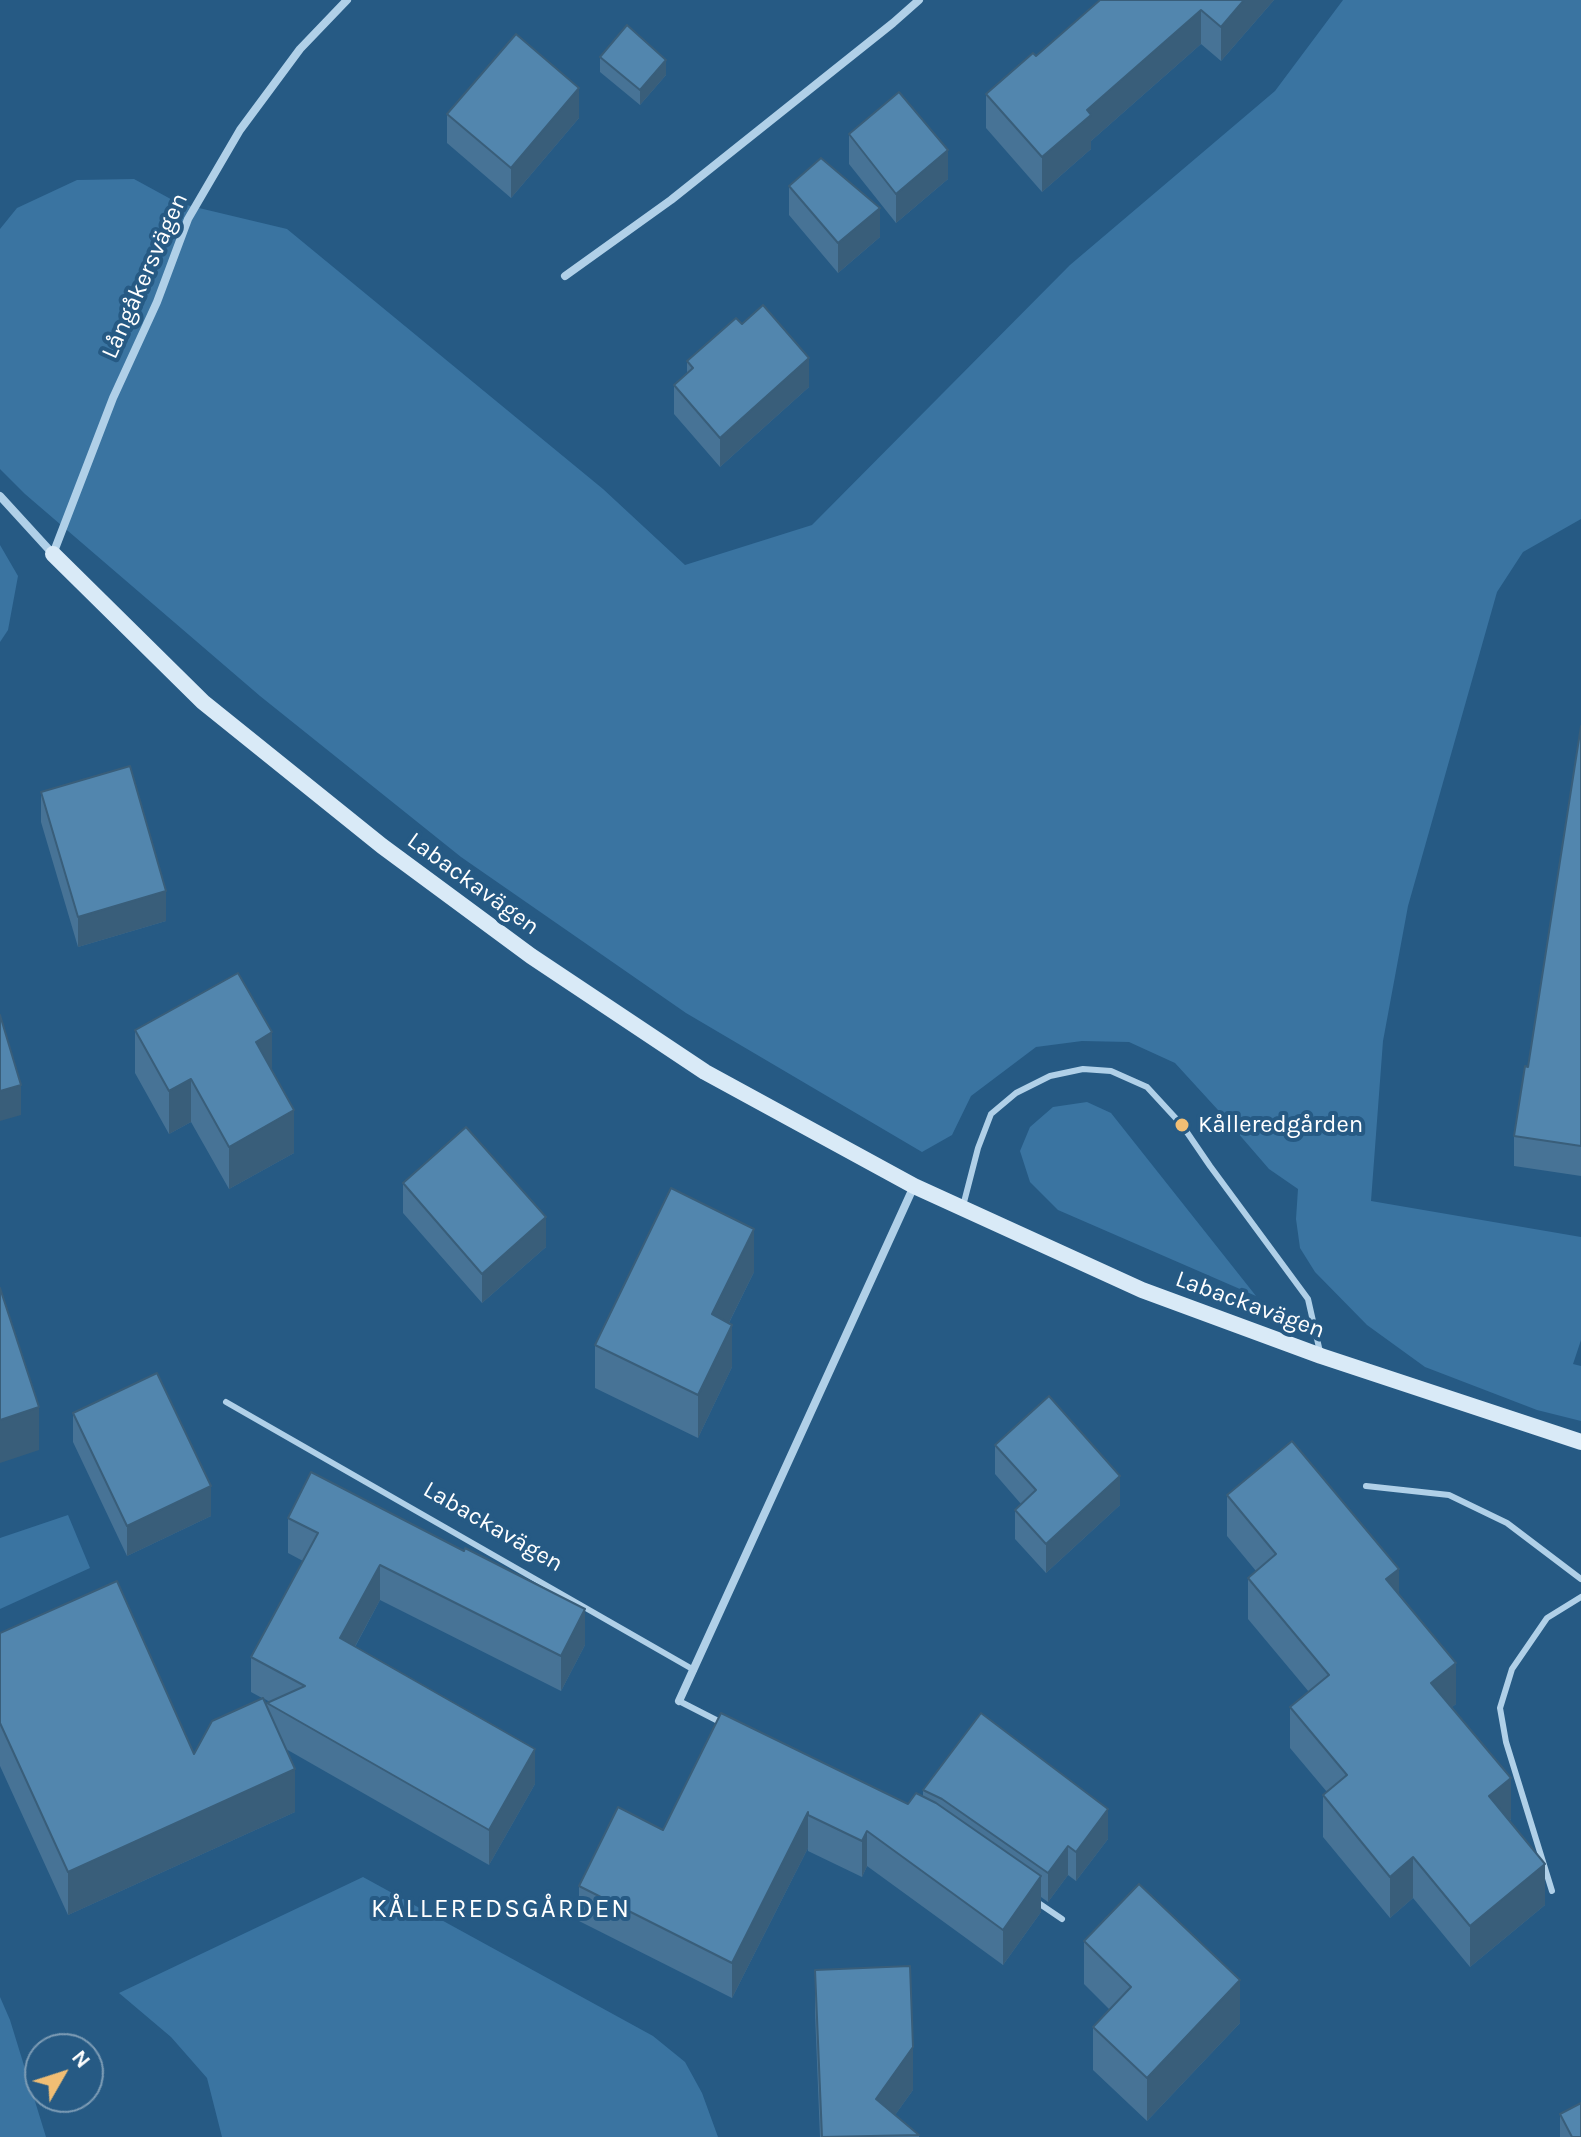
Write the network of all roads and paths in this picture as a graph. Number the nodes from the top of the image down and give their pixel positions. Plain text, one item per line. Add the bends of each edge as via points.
1 (347, 0) edge
2 (919, 0) edge
3 (565, 276) dead end
4 (0, 496) edge
5 (53, 554) junction
6 (914, 1186) junction
7 (962, 1209) junction
8 (1321, 1356) junction
9 (226, 1402) dead end
10 (1581, 1442) edge
11 (1366, 1486) dead end
12 (1581, 1579) edge
13 (1581, 1597) edge
14 (694, 1670) junction
15 (679, 1701) joint
16 (734, 1729) edge
17 (1552, 1891) dead end
18 (1025, 1893) edge
19 (1062, 1919) dead end

1 - 5 street, Långåkersvägen via 300,49 240,130 188,219
2 - 3 street via 671,200
4 - 5 street
5 - 6 street, Labackavägen via 203,702 382,846 531,956 705,1072
6 - 7 street, Labackavägen
6 - 14 street
7 - 8 street, Labackavägen via 1142,1290
7 - 8 lane via 991,1114 1016,1093 1050,1076 1083,1069 1111,1071 1147,1087 1182,1125 1308,1299
8 - 10 street, Labackavägen
9 - 14 lane, Labackavägen
11 - 12 lane via 1449,1495 1507,1523
13 - 17 lane via 1547,1618 1512,1669 1500,1708
14 - 15 street
15 - 16 lane
18 - 19 lane

